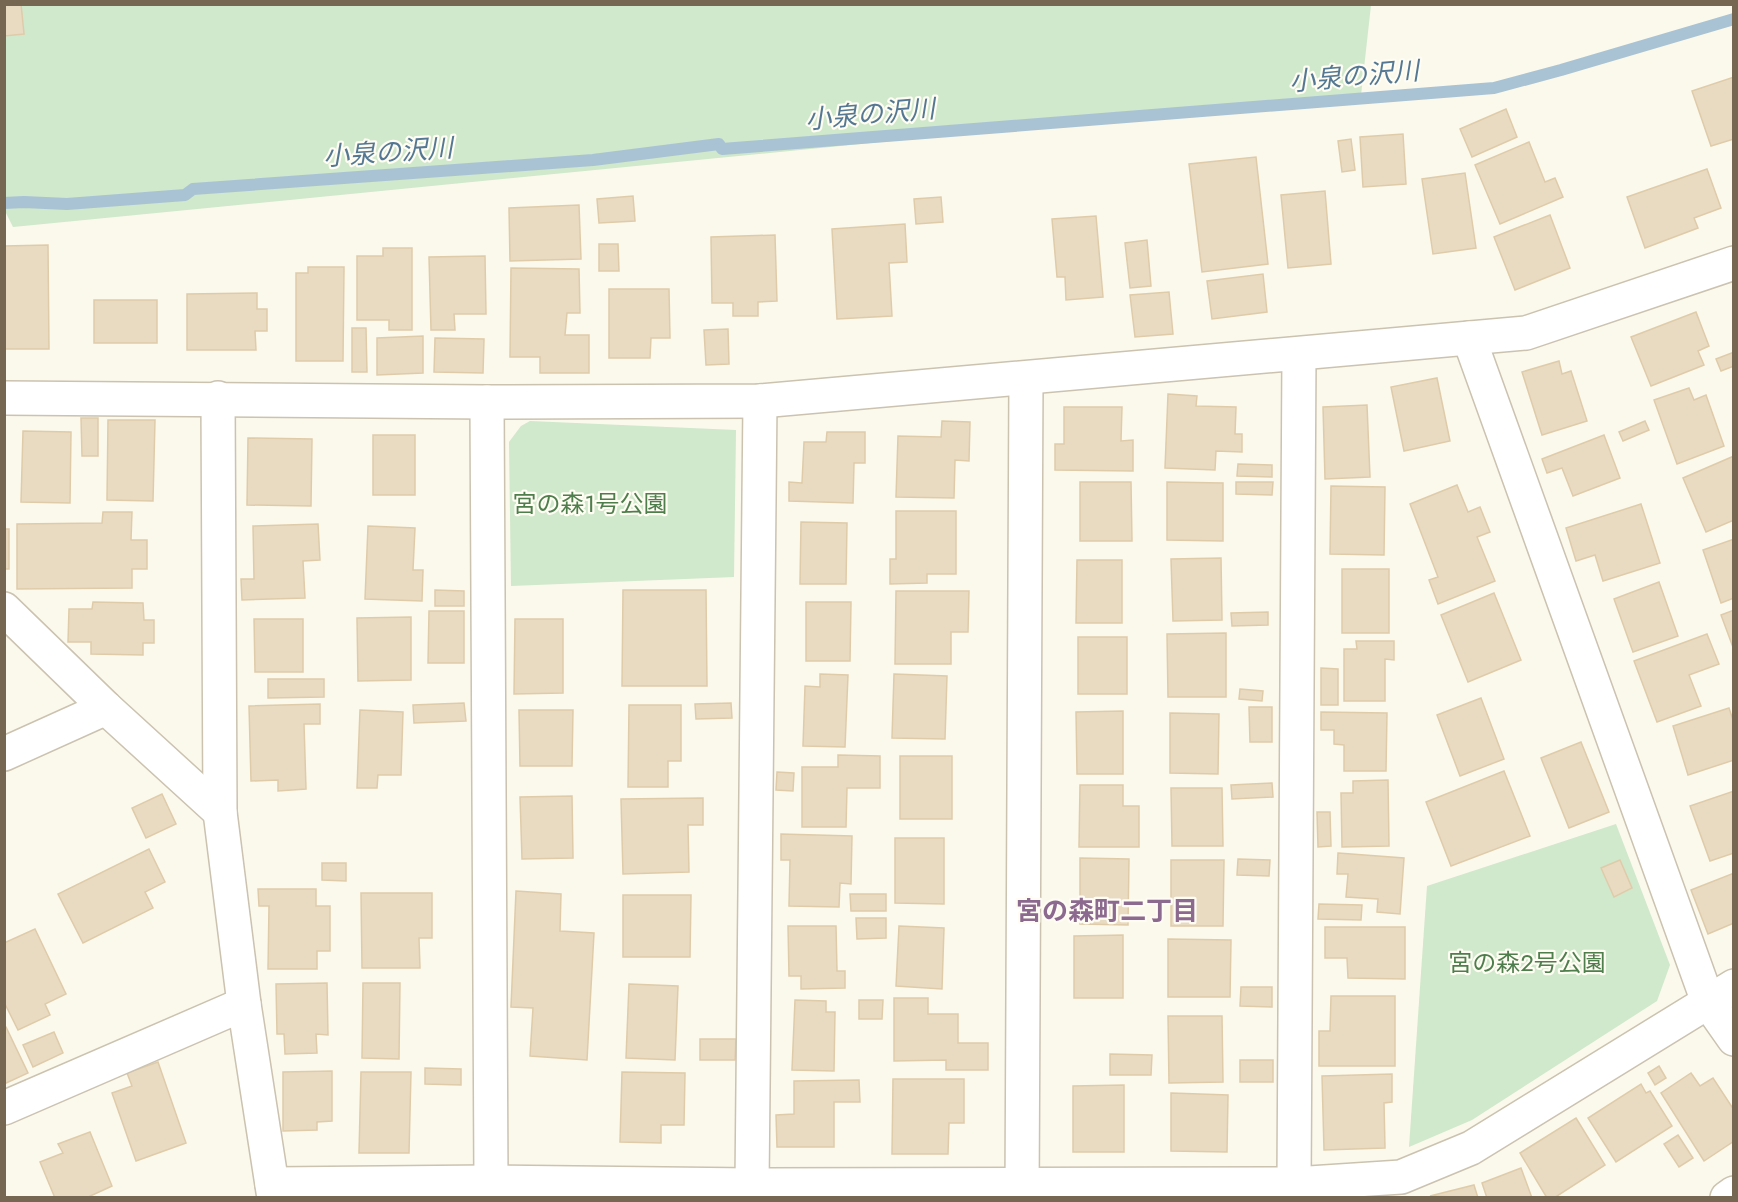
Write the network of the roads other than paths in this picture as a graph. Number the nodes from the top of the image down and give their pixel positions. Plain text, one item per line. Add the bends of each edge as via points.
1 (1733, 264) edge
2 (1469, 339) junction
3 (1299, 354) junction
4 (1026, 379) junction
5 (4, 398) edge
6 (218, 398) junction
7 (760, 401) junction
8 (487, 402) junction
9 (4, 609) edge
10 (106, 708) junction
11 (4, 754) edge
12 (220, 812) junction
13 (1721, 994) edge
14 (244, 1004) junction
15 (1734, 1039) edge
16 (4, 1108) edge
17 (491, 1182) junction
18 (1294, 1184) junction
19 (752, 1185) junction
20 (273, 1191) edge
21 (1022, 1191) edge
22 (1734, 1193) edge
23 (1727, 1197) edge

1 - 2 street via 1526,333
2 - 3 street
2 - 13 street
3 - 4 street
3 - 18 street
4 - 7 street
4 - 21 street
5 - 6 street
6 - 8 street
6 - 12 street
7 - 8 street
7 - 19 street
8 - 17 street
9 - 10 street
10 - 11 street
10 - 12 street
12 - 14 street
13 - 15 street
13 - 18 street via 1471,1148 1401,1177
14 - 16 street
14 - 20 street
17 - 19 street
17 - 20 street
18 - 21 street
19 - 21 street
22 - 23 street

